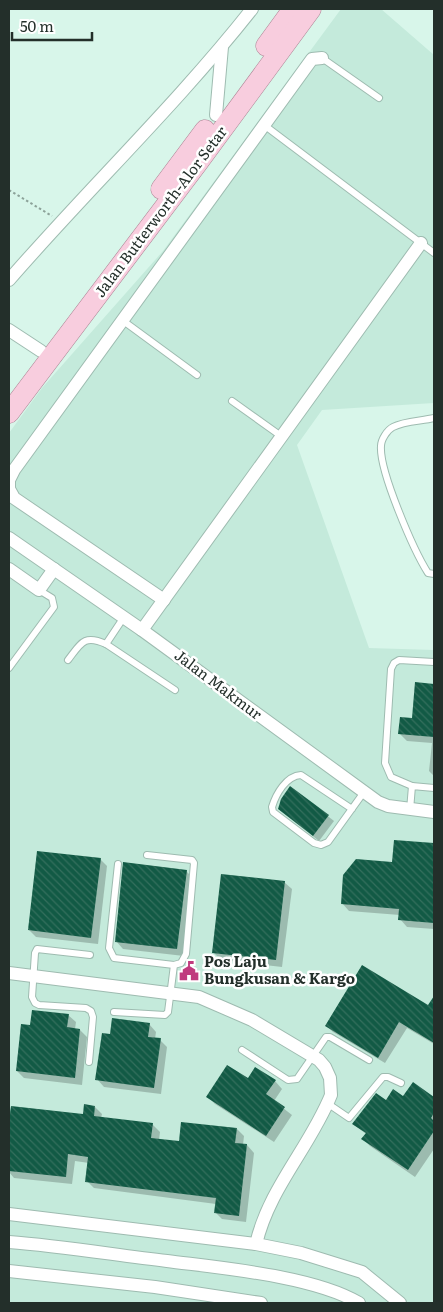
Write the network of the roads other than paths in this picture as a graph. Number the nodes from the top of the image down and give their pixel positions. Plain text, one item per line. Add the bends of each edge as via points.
1 (252, 9) edge
2 (292, 9) edge
3 (311, 9) edge
4 (222, 47) junction
5 (322, 58) joint
6 (378, 98) dead end
7 (216, 115) junction
8 (264, 124) junction
9 (421, 243) junction
10 (434, 253) edge
11 (9, 280) edge
12 (122, 320) junction
13 (9, 330) edge
14 (41, 351) junction
15 (197, 375) dead end
16 (9, 393) edge
17 (232, 401) dead end
18 (9, 413) edge
19 (434, 418) edge
20 (282, 436) junction
21 (9, 480) edge
22 (9, 538) edge
23 (9, 569) edge
24 (54, 569) junction
25 (434, 574) edge
26 (39, 590) junction
27 (164, 600) junction
28 (124, 617) junction
29 (142, 630) junction
30 (106, 644) junction
31 (68, 660) dead end
32 (434, 662) edge
33 (9, 668) edge
34 (175, 690) dead end
35 (412, 786) junction
36 (434, 788) edge
37 (364, 792) junction
38 (352, 809) junction
39 (410, 810) junction
40 (434, 812) edge
41 (147, 855) dead end
42 (118, 864) dead end
43 (90, 955) dead end
44 (174, 965) junction
45 (9, 973) edge
46 (33, 975) junction
47 (171, 993) junction
48 (114, 1012) dead end
49 (242, 1050) dead end
50 (312, 1056) junction
51 (369, 1060) dead end
52 (89, 1062) dead end
53 (401, 1083) dead end
54 (327, 1103) junction
55 (9, 1214) edge
56 (9, 1242) edge
57 (256, 1244) junction
58 (9, 1271) edge
59 (196, 1298) edge
60 (261, 1303) edge
61 (359, 1303) edge
62 (400, 1303) edge

1 - 4 street
2 - 7 main road, Jalan Butterworth-Alor Setar
3 - 18 main road, Jalan Butterworth-Alor Setar
4 - 7 street
4 - 11 street
5 - 6 lane
5 - 8 street via 312,59
7 - 14 main road, Jalan Butterworth-Alor Setar
8 - 9 lane
8 - 12 street
9 - 10 lane
9 - 20 street
12 - 15 lane
12 - 21 street
13 - 14 street
14 - 16 main road, Jalan Butterworth-Alor Setar
17 - 20 lane
19 - 25 lane via 392,427 381,446 384,466 414,551 428,573
20 - 27 street
21 - 27 street via 14,498
22 - 24 street, Jalan Makmur
23 - 26 street
24 - 26 street
24 - 28 street, Jalan Makmur
26 - 33 lane via 52,598 54,608
27 - 29 street
28 - 29 street, Jalan Makmur
28 - 30 lane
29 - 37 street, Jalan Makmur
30 - 31 lane via 95,639 86,640
30 - 34 lane
32 - 35 lane via 399,660 391,669 385,763 391,777
35 - 36 lane
35 - 39 lane
37 - 38 lane
37 - 39 street, Jalan Makmur via 388,806
38 - 38 lane via 328,842 321,845 273,812 272,807 288,779 301,774
39 - 40 street, Jalan Makmur
41 - 44 lane via 192,860 194,863 186,954 181,963
42 - 44 lane via 111,954 114,958
43 - 46 lane via 37,949
44 - 47 lane
45 - 46 street
46 - 47 street
46 - 52 lane via 34,1003 86,1008 91,1012
47 - 48 lane via 165,1015
47 - 50 street via 198,997 221,1006 252,1020
49 - 50 lane via 288,1080 297,1079
50 - 51 lane via 326,1037 330,1037
50 - 54 street via 325,1067 330,1078 331,1095
53 - 54 lane via 388,1076 383,1077 349,1118
54 - 57 street via 277,1188 259,1228
55 - 57 street
56 - 61 street via 249,1272 322,1287
57 - 62 street via 335,1262 362,1272
58 - 59 street
59 - 60 street

